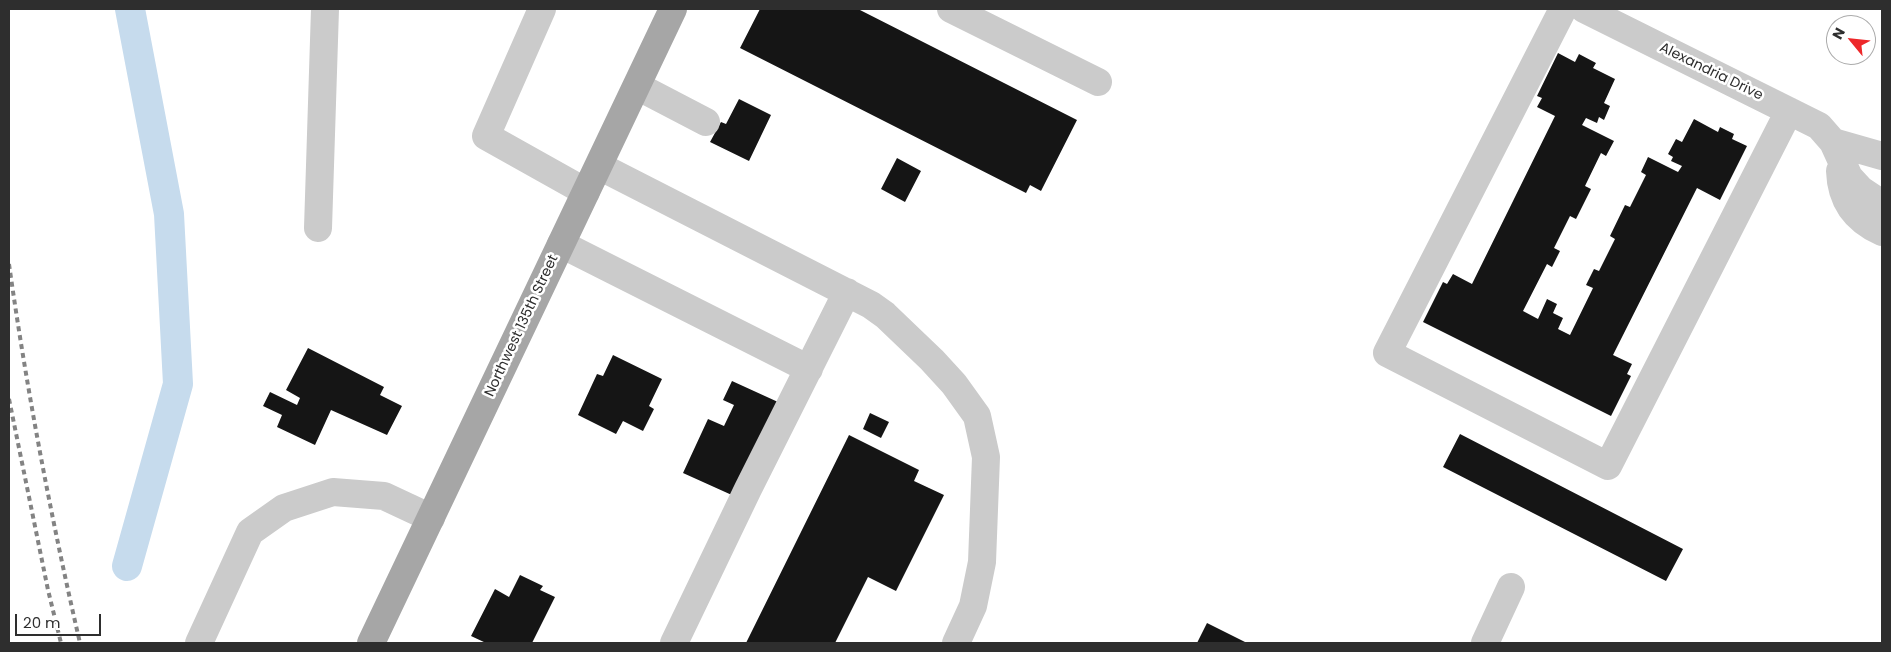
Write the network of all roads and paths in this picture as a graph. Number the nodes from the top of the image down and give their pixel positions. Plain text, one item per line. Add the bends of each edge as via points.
1 (325, 9) edge
2 (542, 9) edge
3 (673, 9) edge
4 (1563, 9) edge
5 (964, 12) edge
6 (1600, 12) edge
7 (1098, 82) dead end
8 (637, 86) junction
9 (1789, 111) junction
10 (706, 122) dead end
11 (1836, 148) junction
12 (1882, 156) edge
13 (599, 166) junction
14 (586, 192) junction
15 (1882, 204) edge
16 (318, 228) dead end
17 (1882, 232) edge
18 (562, 244) junction
19 (847, 292) junction
20 (809, 369) junction
21 (431, 518) junction
22 (1511, 587) dead end
23 (199, 643) edge
24 (371, 643) edge
25 (674, 643) edge
26 (956, 643) edge
27 (1486, 643) edge

1 - 16 street
2 - 14 street via 486,136
3 - 8 main road, Northwest 135th Street
4 - 9 street via 1387,353 1608,466
5 - 7 street
6 - 9 street, Alexandria Drive
8 - 10 street
8 - 13 main road, Northwest 135th Street
9 - 11 street, Alexandria Drive via 1819,126
11 - 12 street, Alexandria Drive
11 - 15 street, Alexandria Drive via 1849,177
11 - 17 street via 1842,192 1854,213
13 - 14 main road, Northwest 135th Street
13 - 19 street
14 - 18 main road, Northwest 135th Street
18 - 20 street
18 - 21 main road, Northwest 135th Street
19 - 20 street
19 - 26 street via 885,315 904,333 954,384 977,416 986,457 982,562 973,606
20 - 25 street
21 - 23 street via 384,496 332,492 284,508 250,532
21 - 24 main road, Northwest 135th Street
22 - 27 street

